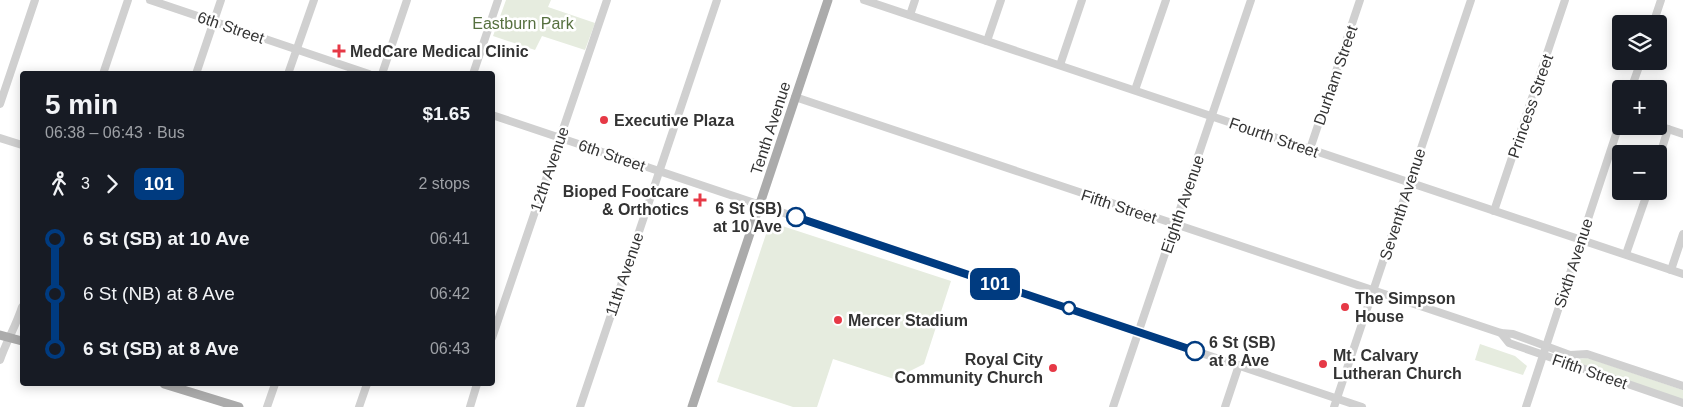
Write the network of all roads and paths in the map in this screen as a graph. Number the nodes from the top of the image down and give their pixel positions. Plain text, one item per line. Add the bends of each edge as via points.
1 (36, 0) edge
2 (128, 0) edge
3 (150, 0) edge
4 (221, 0) edge
5 (314, 0) edge
6 (407, 0) edge
7 (498, 0) edge
8 (607, 0) edge
9 (717, 0) edge
10 (828, 0) edge
11 (864, 0) edge
12 (915, 0) edge
13 (1001, 0) edge
14 (1082, 0) edge
15 (1166, 0) edge
16 (1250, 0) edge
17 (1360, 0) edge
18 (1470, 0) edge
19 (1565, 0) edge
20 (1661, 0) edge
21 (910, 15) junction
22 (1656, 15) edge
23 (213, 22) junction
24 (987, 41) junction
25 (296, 50) junction
26 (1060, 65) junction
27 (104, 71) edge
28 (197, 71) edge
29 (289, 71) edge
30 (360, 71) edge
31 (383, 71) edge
32 (474, 71) edge
33 (1135, 90) junction
34 (795, 98) junction
35 (0, 104) edge
36 (495, 116) edge
37 (1212, 116) junction
38 (1668, 129) joint
39 (1683, 134) edge
40 (1616, 135) edge
41 (560, 137) junction
42 (0, 138) edge
43 (20, 144) edge
44 (1663, 145) edge
45 (1310, 149) junction
46 (659, 171) junction
47 (1409, 182) junction
48 (1645, 200) edge
49 (760, 205) junction
50 (1494, 211) junction
51 (1174, 224) junction
52 (1683, 234) edge
53 (1580, 240) junction
54 (1626, 254) junction
55 (1671, 270) junction
56 (1683, 274) edge
57 (1373, 291) junction
58 (20, 313) edge
59 (495, 329) edge
60 (1138, 332) junction
61 (1501, 333) junction
62 (0, 335) edge
63 (10, 338) junction
64 (20, 340) edge
65 (1546, 346) junction
66 (1543, 356) junction
67 (0, 360) edge
68 (1239, 365) junction
69 (180, 386) edge
70 (274, 386) edge
71 (366, 386) edge
72 (476, 386) edge
73 (1683, 386) edge
74 (1337, 398) junction
75 (1683, 402) edge
76 (220, 404) edge
77 (238, 407) edge
78 (267, 407) edge
79 (359, 407) edge
80 (470, 407) edge
81 (580, 407) edge
82 (692, 407) edge
83 (1114, 407) edge
84 (1225, 407) edge
85 (1334, 407) edge
86 (1362, 407) edge
87 (1526, 407) edge

1 - 35 street
2 - 27 street
3 - 23 street, 6th Street
4 - 23 street
5 - 25 street
6 - 31 street
7 - 32 street
8 - 41 street, 12th Avenue
9 - 46 street, 11th Avenue
10 - 34 main road, Tenth Avenue
11 - 21 street, Fourth Street
12 - 21 street
13 - 24 street
14 - 26 street
15 - 33 street
16 - 37 street, Eighth Avenue
17 - 45 street, Durham Street
18 - 47 street, Seventh Avenue
19 - 50 street, Princess Street
20 - 22 street
21 - 24 street, Fourth Street
23 - 25 street, 6th Street
23 - 28 street
24 - 26 street, Fourth Street
25 - 29 street
25 - 30 street, 6th Street
26 - 33 street, Fourth Street
33 - 37 street, Fourth Street
34 - 49 main road, Tenth Avenue
34 - 51 street, Fifth Street
36 - 41 street, 6th Street
37 - 45 street, Fourth Street
37 - 51 street, Eighth Avenue
38 - 39 street
38 - 44 street
40 - 53 street, Sixth Avenue
41 - 46 street, 6th Street
41 - 59 street, 12th Avenue
42 - 43 street
45 - 47 street, Fourth Street
46 - 49 street, 6th Street
46 - 81 street, 11th Avenue
47 - 50 street, Fourth Street
47 - 57 street, Seventh Avenue
48 - 54 street
49 - 60 street, 6th Street
49 - 82 main road, Tenth Avenue
50 - 53 street, Fourth Street
51 - 57 street, Fifth Street
51 - 60 street, Eighth Avenue
52 - 55 street
53 - 54 street, Fourth Street
53 - 65 street, Sixth Avenue
54 - 55 street, Fourth Street
55 - 56 street, Fourth Street
57 - 61 street, Fifth Street
57 - 74 street, Seventh Avenue
58 - 63 street
60 - 68 street, 6th Street
60 - 83 street, Eighth Avenue
61 - 65 street, Fifth Street
61 - 66 street, Fifth Street via 1509,343
62 - 63 main road
63 - 64 main road
63 - 67 street
65 - 66 street, Sixth Avenue
65 - 73 street, Fifth Street via 1570,355 1586,354
66 - 75 street, Fifth Street
66 - 87 street, Sixth Avenue
68 - 74 street, 6th Street
68 - 84 street
69 - 76 main road
70 - 78 street
71 - 79 street
72 - 80 street
74 - 85 street, Seventh Avenue
74 - 86 street, 6th Street
76 - 77 main road

